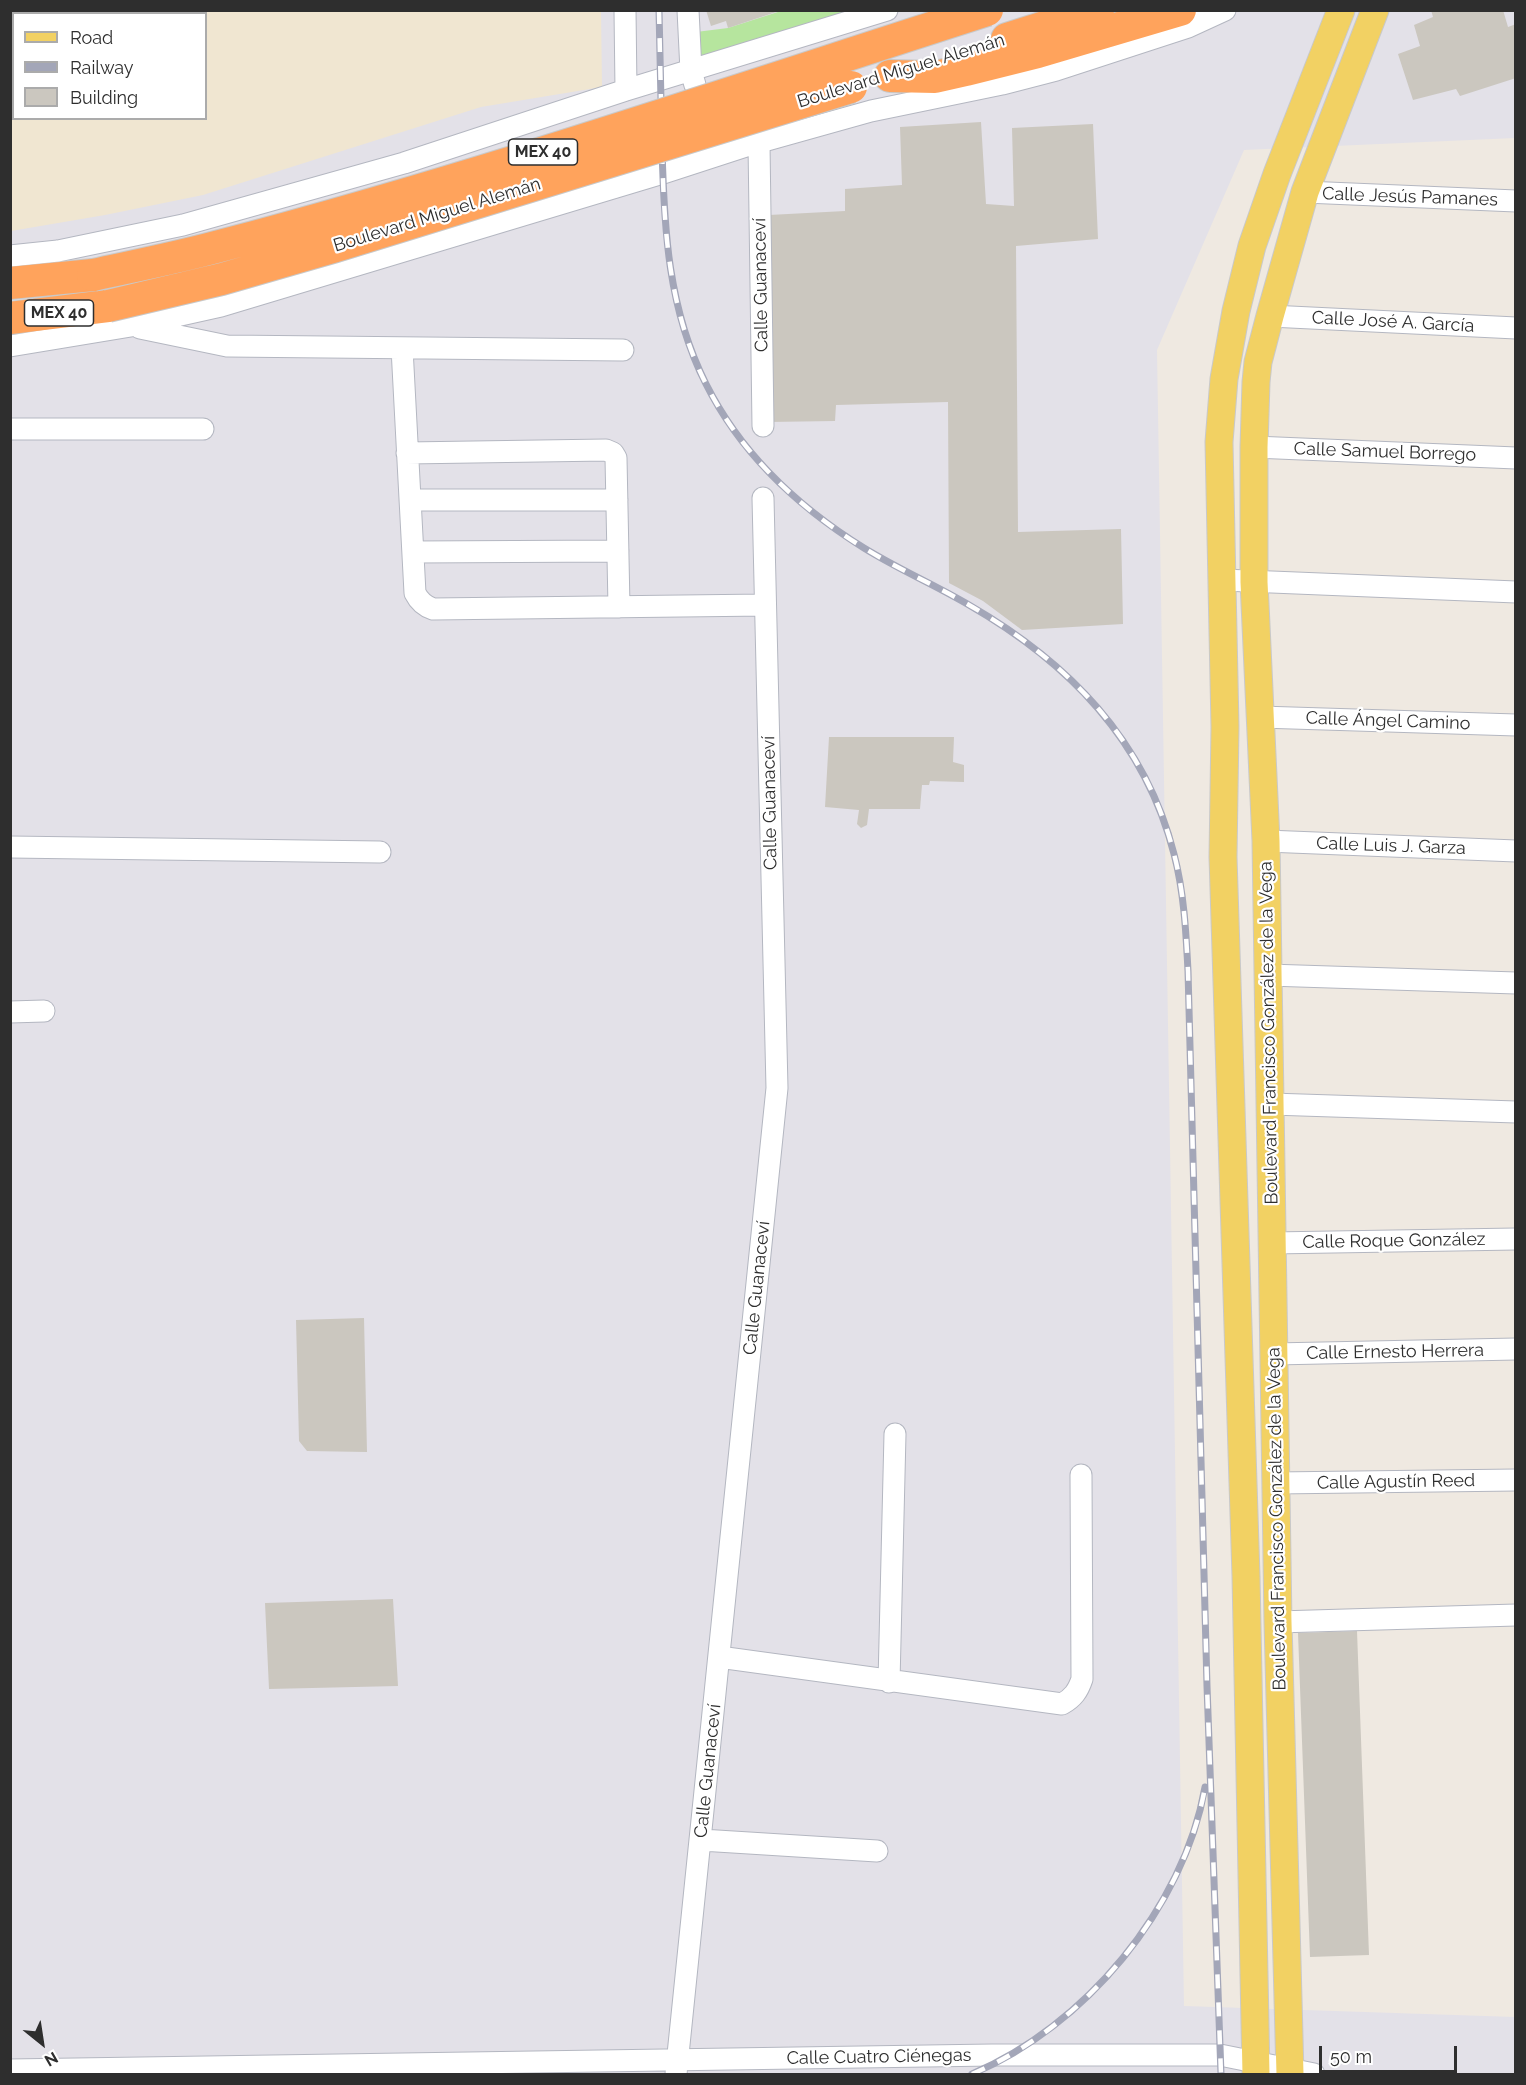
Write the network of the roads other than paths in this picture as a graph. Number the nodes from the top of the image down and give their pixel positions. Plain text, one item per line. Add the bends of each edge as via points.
1 (625, 10) edge
2 (688, 10) edge
3 (887, 10) edge
4 (987, 10) edge
5 (1098, 10) edge
6 (1180, 10) edge
7 (1225, 10) edge
8 (1322, 10) edge
9 (1341, 10) edge
10 (1375, 10) edge
11 (1329, 40) junction
12 (691, 71) junction
13 (890, 76) junction
14 (626, 90) junction
15 (578, 106) junction
16 (753, 145) junction
17 (606, 190) junction
18 (1305, 192) junction
19 (1515, 201) edge
20 (10, 256) edge
21 (10, 283) edge
22 (1270, 316) junction
23 (10, 318) edge
24 (131, 326) junction
25 (1515, 328) edge
26 (10, 346) edge
27 (402, 348) junction
28 (622, 350) dead end
29 (763, 426) dead end
30 (10, 429) edge
31 (203, 429) dead end
32 (1254, 447) junction
33 (407, 453) junction
34 (1515, 458) edge
35 (763, 498) dead end
36 (410, 500) junction
37 (617, 500) junction
38 (618, 551) junction
39 (413, 552) junction
40 (1223, 580) junction
41 (1254, 582) junction
42 (1515, 592) edge
43 (765, 605) junction
44 (619, 607) junction
45 (1260, 717) junction
46 (1515, 724) edge
47 (1266, 841) junction
48 (10, 847) edge
49 (1515, 851) edge
50 (380, 852) dead end
51 (1268, 975) junction
52 (1515, 984) edge
53 (44, 1011) dead end
54 (10, 1012) edge
55 (1271, 1104) junction
56 (1515, 1112) edge
57 (1515, 1239) edge
58 (1272, 1243) junction
59 (1515, 1349) edge
60 (1274, 1354) junction
61 (895, 1434) dead end
62 (1081, 1476) dead end
63 (1515, 1480) edge
64 (1276, 1483) junction
65 (1515, 1615) edge
66 (1278, 1622) junction
67 (719, 1657) junction
68 (889, 1682) junction
69 (701, 1840) junction
70 (877, 1851) dead end
71 (678, 2067) edge
72 (1256, 2068) edge
73 (10, 2070) edge
74 (1298, 2073) edge

1 - 14 street
2 - 12 street
3 - 12 street
4 - 21 highway, Boulevard Miguel Alemán / MEX 40, bridge via 325,218 93,275
5 - 13 highway, Boulevard Miguel Alemán / MEX 40
6 - 13 highway via 966,70 935,77
7 - 16 street via 1188,27 1056,70 871,111
8 - 11 main road
9 - 11 main road, Boulevard Francisco González de la Vega
10 - 18 main road, Boulevard Francisco González de la Vega
11 - 40 main road, Boulevard Francisco González de la Vega via 1252,246 1236,311 1224,379 1220,442
12 - 14 street
12 - 16 street via 712,118
13 - 23 highway, Boulevard Miguel Alemán / MEX 40, bridge via 222,279 108,306
14 - 15 street
15 - 17 street via 594,122 605,143
15 - 20 street via 404,164 183,225 58,251
16 - 17 street
16 - 29 street, Calle Guanaceví
17 - 24 street via 221,306
18 - 19 street, Calle Jesús Pamanes
18 - 22 main road, Boulevard Francisco González de la Vega
22 - 25 street, Calle José A. García
22 - 32 main road, Boulevard Francisco González de la Vega via 1258,362
24 - 26 street
24 - 27 street via 227,346
27 - 28 street
27 - 33 street
30 - 31 street
32 - 34 street, Calle Samuel Borrego
32 - 41 main road, Boulevard Francisco González de la Vega
33 - 36 street
33 - 37 street via 606,450 616,458
35 - 43 street, Calle Guanaceví
36 - 37 street
36 - 39 street
37 - 38 street
38 - 39 street
38 - 44 street
39 - 44 street via 415,593 433,609
40 - 41 street
40 - 72 main road, Boulevard Francisco González de la Vega via 1223,857 1246,1576
41 - 42 street
41 - 45 main road, Boulevard Francisco González de la Vega
43 - 44 street
43 - 67 street, Calle Guanaceví via 777,1088
45 - 46 street, Calle Ángel Camino
45 - 47 main road, Boulevard Francisco González de la Vega
47 - 49 street, Calle Luis J. Garza
47 - 51 main road, Boulevard Francisco González de la Vega
48 - 50 street
51 - 52 street
51 - 55 main road, Boulevard Francisco González de la Vega
53 - 54 street
55 - 56 street
55 - 58 main road, Boulevard Francisco González de la Vega
57 - 58 street, Calle Roque González
58 - 60 main road, Boulevard Francisco González de la Vega
59 - 60 street, Calle Ernesto Herrera
60 - 64 main road, Boulevard Francisco González de la Vega
61 - 68 street
62 - 68 street via 1082,1679 1071,1699 1062,1704
63 - 64 street, Calle Agustín Reed
64 - 66 main road, Boulevard Francisco González de la Vega
65 - 66 street
66 - 74 main road, Boulevard Francisco González de la Vega
67 - 68 street
67 - 69 street, Calle Guanaceví
69 - 70 street
69 - 71 street, Calle Guanaceví
71 - 72 street, Calle Cuatro Ciénegas via 992,2055 1220,2055
71 - 73 street, Calle Cuatro Ciénegas
72 - 74 street, Calle Cuatro Ciénegas

